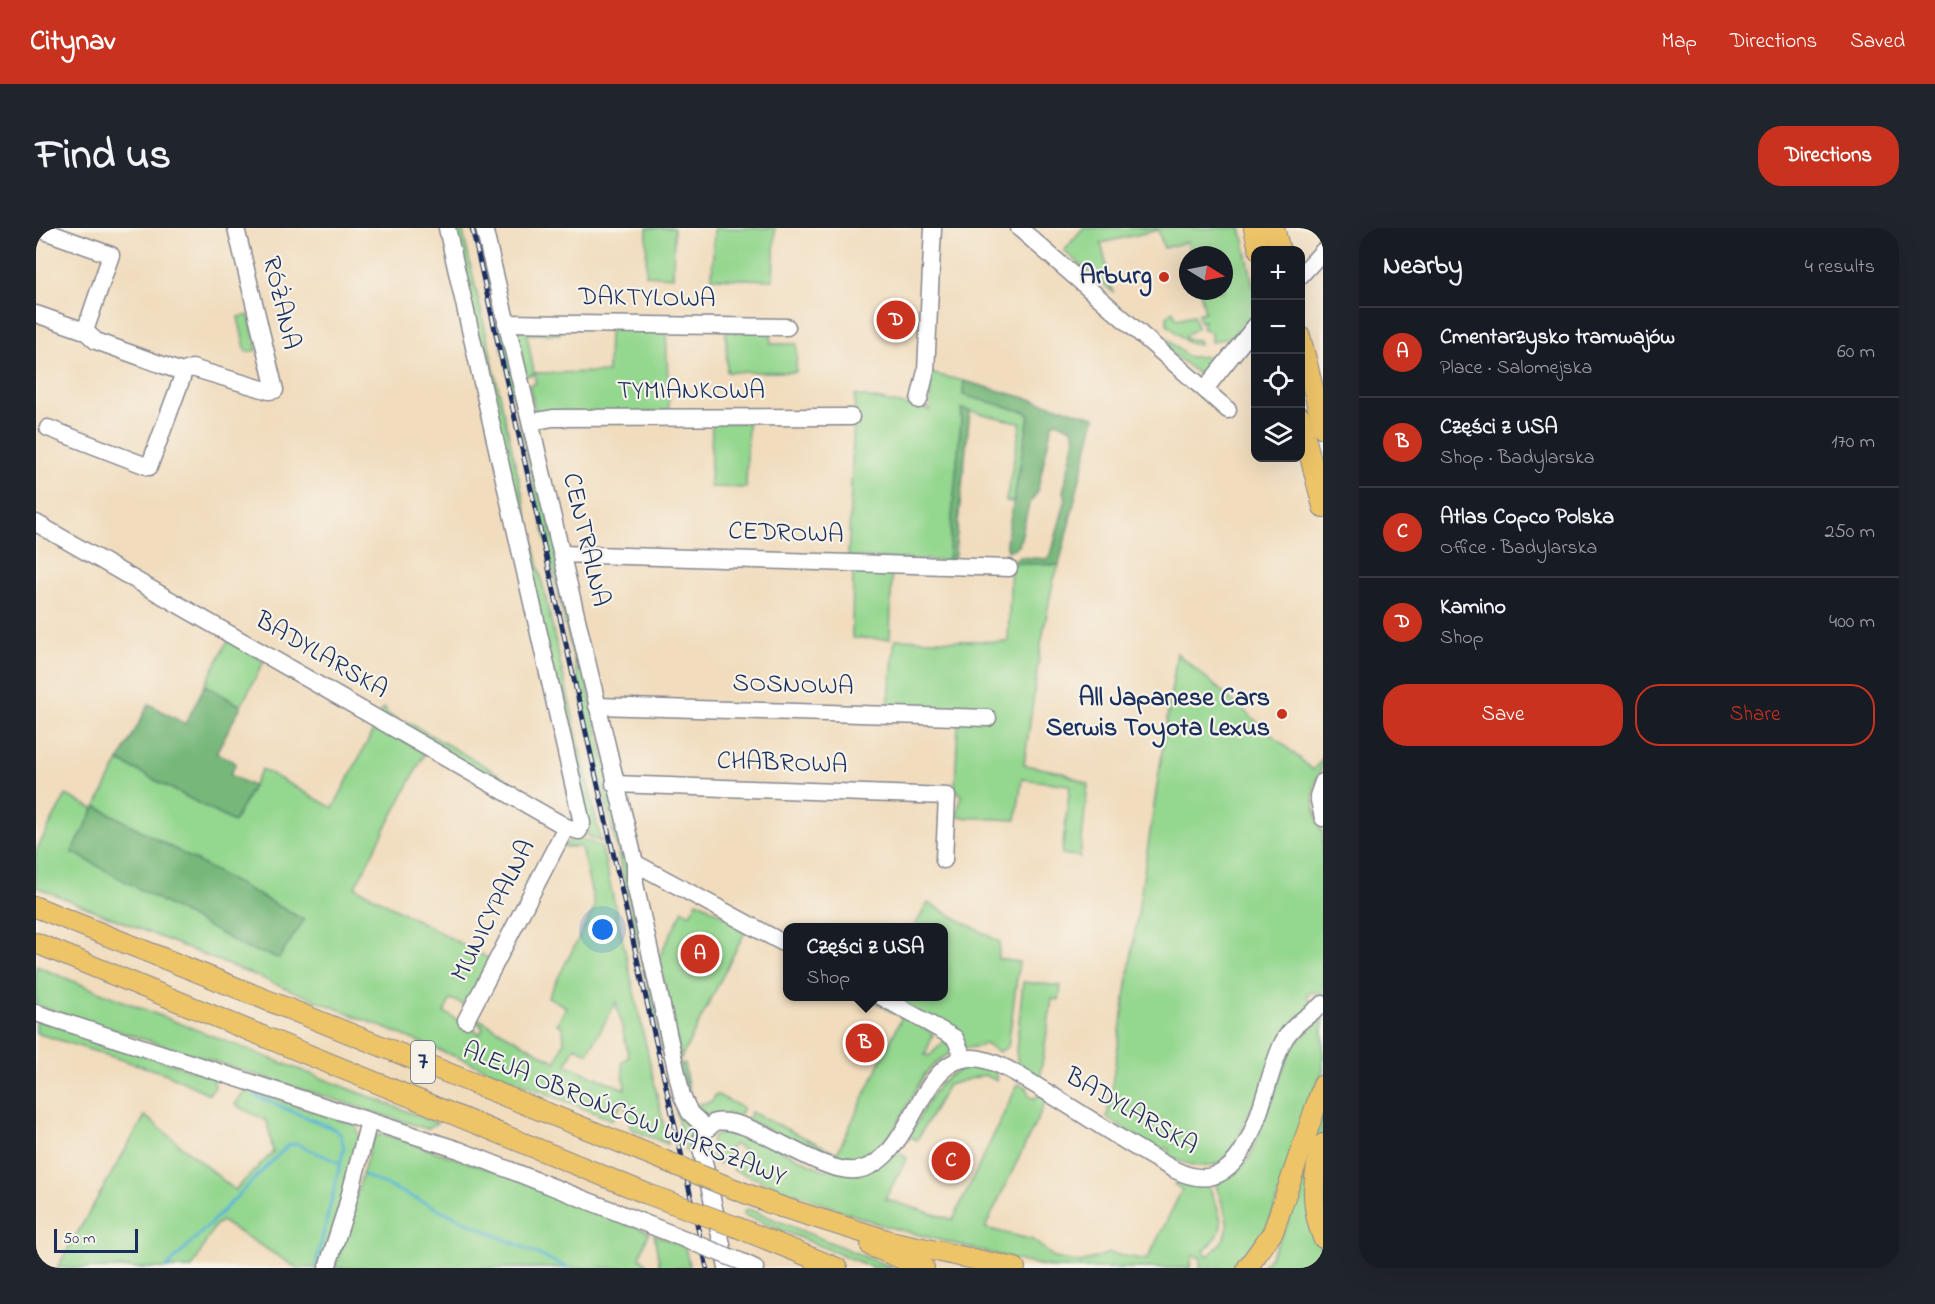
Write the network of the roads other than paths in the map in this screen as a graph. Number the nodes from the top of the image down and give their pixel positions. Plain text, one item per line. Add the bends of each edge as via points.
1 (36, 228) edge
2 (236, 228) edge
3 (447, 228) edge
4 (484, 228) edge
5 (933, 228) edge
6 (1019, 228) edge
7 (1254, 228) edge
8 (1274, 228) edge
9 (1258, 246) edge
10 (1279, 246) edge
11 (1323, 251) edge
12 (1305, 271) edge
13 (36, 314) edge
14 (506, 323) junction
15 (787, 327) dead end
16 (85, 331) junction
17 (1251, 332) edge
18 (1304, 354) edge
19 (182, 372) junction
20 (1206, 389) junction
21 (919, 400) dead end
22 (1228, 410) dead end
23 (851, 417) dead end
24 (531, 422) junction
25 (48, 428) dead end
26 (1323, 428) edge
27 (1305, 437) edge
28 (1323, 507) edge
29 (36, 523) edge
30 (562, 554) junction
31 (1009, 568) dead end
32 (597, 706) junction
33 (988, 718) dead end
34 (1323, 782) edge
35 (614, 784) junction
36 (1323, 818) edge
37 (573, 828) junction
38 (944, 860) dead end
39 (635, 863) junction
40 (36, 907) edge
41 (36, 943) edge
42 (783, 943) edge
43 (889, 1001) edge
44 (1323, 1004) edge
45 (36, 1013) edge
46 (466, 1020) dead end
47 (964, 1059) junction
48 (1323, 1085) edge
49 (369, 1121) junction
50 (706, 1128) junction
51 (1323, 1144) edge
52 (769, 1203) junction
53 (1323, 1238) edge
54 (741, 1266) edge
55 (327, 1268) edge
56 (837, 1268) edge
57 (924, 1268) edge
58 (1015, 1268) edge
59 (1247, 1268) edge

1 - 16 street via 111,255
2 - 19 street, RÓŻANA via 275,390 263,391 192,368
3 - 37 street via 582,823
4 - 14 street, CENTRALNA
5 - 21 street via 926,371
6 - 20 street
7 - 9 main road
8 - 10 main road
11 - 12 street
13 - 16 street
14 - 15 street, DAKTYLOWA
14 - 24 street, CENTRALNA
16 - 19 street via 96,341
17 - 20 street
18 - 26 main road
19 - 25 street via 149,467
20 - 22 street
23 - 24 street, TYMIANKOWA via 553,418
24 - 30 street, CENTRALNA
27 - 28 main road
29 - 37 street, BADYLARSKA
30 - 31 street, CEDROWA
30 - 32 street, CENTRALNA
32 - 33 street, SOSNOWA
32 - 35 street, CENTRALNA
34 - 36 street via 1318,800
35 - 38 street, CHABROWA via 947,796
35 - 39 street, CENTRALNA
37 - 46 street, MUNICYPALNA
39 - 42 street
39 - 50 street, CENTRALNA via 635,884 682,1096 690,1113
40 - 52 main road, ALEJA OBROŃCÓW WARSZAWY / 7, bridge
41 - 56 main road, 7, bridge
43 - 47 street via 955,1038
44 - 47 street, BADYLARSKA via 1285,1037 1238,1160 1209,1177 1191,1177 1175,1170 1000,1066 979,1058
45 - 49 street
47 - 50 street via 937,1075 889,1152 864,1168 833,1167 728,1123 716,1122
48 - 59 main road via 1273,1232
49 - 54 street, bridge via 478,1157
49 - 55 street
50 - 54 street via 701,1148
51 - 53 main road via 1313,1196
52 - 57 main road, ALEJA OBROŃCÓW WARSZAWY / 7
52 - 58 main road via 890,1241

